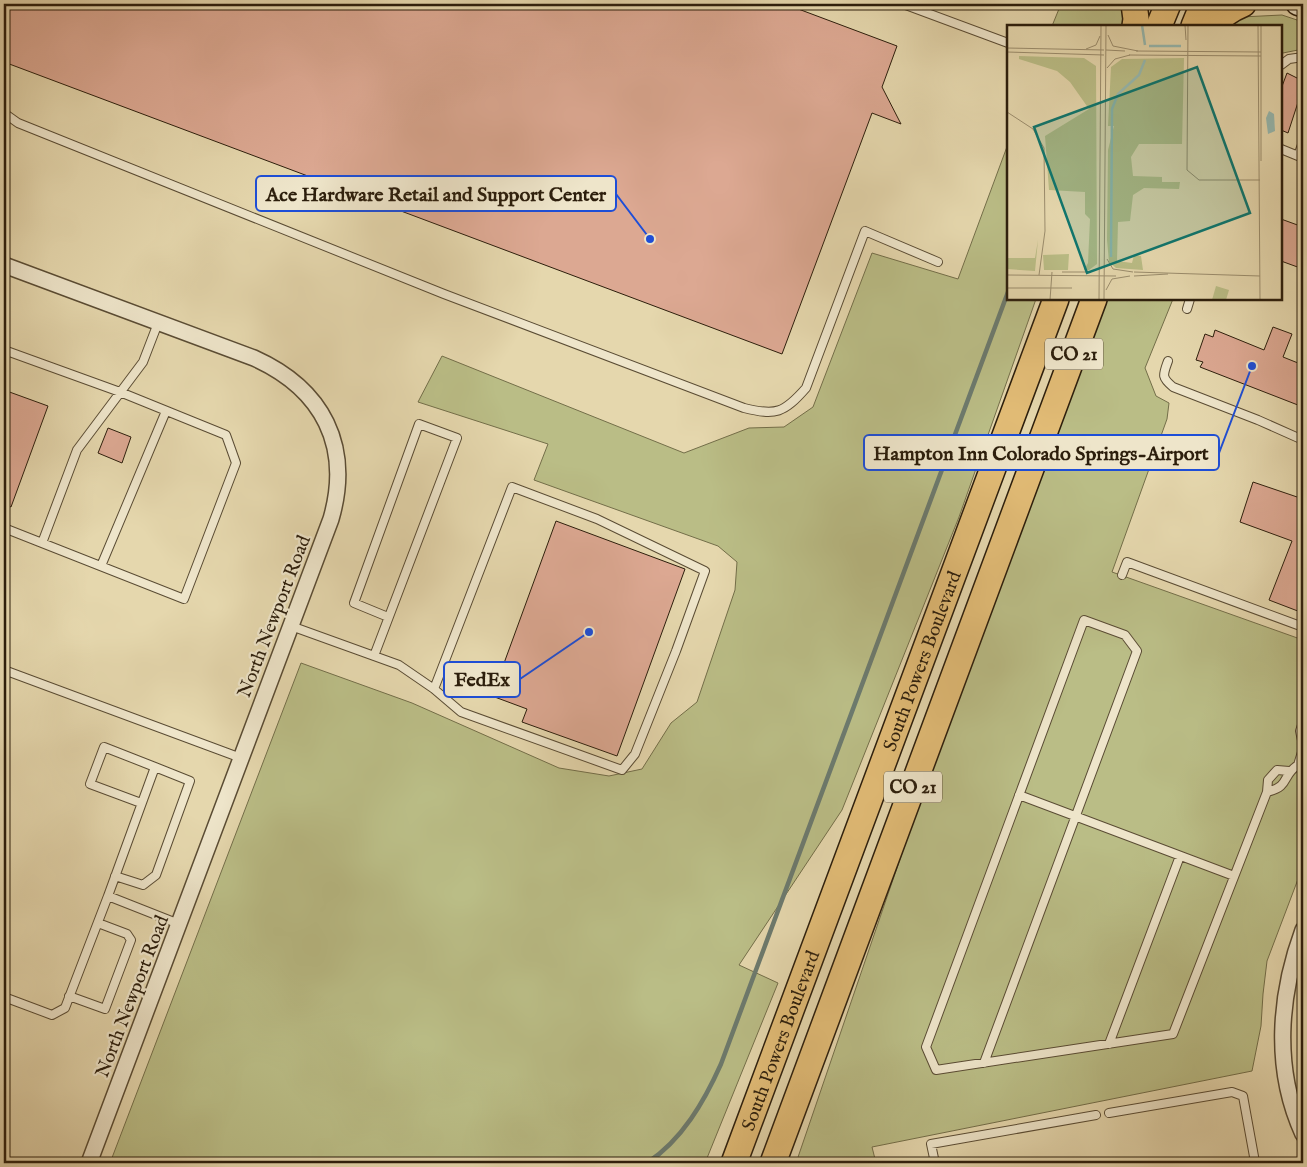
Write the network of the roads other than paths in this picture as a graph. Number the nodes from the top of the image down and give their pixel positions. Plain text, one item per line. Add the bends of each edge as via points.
1 (903, 4) edge
2 (1134, 4) edge
3 (1168, 4) edge
4 (1203, 4) edge
5 (1243, 4) edge
6 (1297, 4) edge
7 (1303, 6) edge
8 (1134, 25) edge
9 (1159, 25) edge
10 (1194, 25) edge
11 (1215, 25) edge
12 (1007, 43) edge
13 (1303, 57) edge
14 (1282, 64) edge
15 (4, 113) edge
16 (1303, 142) edge
17 (1282, 149) edge
18 (1301, 157) edge
19 (938, 262) dead end
20 (4, 265) edge
21 (1056, 300) edge
22 (1094, 300) edge
23 (1098, 300) edge
24 (1190, 300) edge
25 (1187, 309) dead end
26 (158, 322) junction
27 (4, 350) edge
28 (1168, 361) dead end
29 (120, 392) junction
30 (1053, 410) junction
31 (166, 411) junction
32 (1303, 440) edge
33 (4, 528) edge
34 (42, 543) junction
35 (101, 566) junction
36 (1122, 575) dead end
37 (388, 617) junction
38 (291, 626) junction
39 (1303, 627) edge
40 (374, 656) junction
41 (4, 670) edge
42 (434, 689) junction
43 (1303, 722) edge
44 (1303, 747) edge
45 (241, 758) junction
46 (1300, 766) edge
47 (155, 767) junction
48 (1289, 771) junction
49 (1267, 792) junction
50 (1019, 795) junction
51 (142, 803) junction
52 (1075, 816) junction
53 (1180, 856) junction
54 (115, 876) junction
55 (1234, 876) junction
56 (108, 896) junction
57 (98, 923) junction
58 (179, 924) junction
59 (1303, 930) edge
60 (69, 996) junction
61 (4, 997) edge
62 (1109, 1044) junction
63 (984, 1064) junction
64 (1109, 1113) dead end
65 (1096, 1115) dead end
66 (1303, 1134) edge
67 (1255, 1162) dead end
68 (89, 1163) edge
69 (734, 1163) edge
70 (773, 1163) edge
71 (935, 1163) edge

1 - 12 lane
2 - 8 highway
3 - 9 highway
4 - 10 highway
5 - 11 highway via 1231,9
6 - 7 main road
13 - 14 lane via 1289,59
15 - 19 lane via 18,124 444,294 759,412 784,410 806,388 866,231
16 - 18 lane
17 - 18 lane
20 - 26 street, North Newport Road
21 - 69 highway, South Powers Boulevard / CO 21
22 - 30 highway, South Powers Boulevard / CO 21
23 - 30 highway
24 - 25 lane
26 - 29 lane via 143,362
26 - 38 street, North Newport Road via 274,367 307,394 329,428 338,466 336,504
27 - 29 lane
28 - 32 lane via 1163,374 1164,380 1172,387
29 - 31 lane
29 - 34 lane via 77,450
30 - 70 highway, South Powers Boulevard / CO 21
31 - 35 lane
31 - 35 lane via 226,435 236,463 184,599
33 - 34 lane
34 - 35 lane
36 - 39 lane via 1127,562
37 - 37 lane via 457,438 419,424 354,603
37 - 40 lane
38 - 40 lane
38 - 45 street, North Newport Road
40 - 42 lane via 399,665
41 - 45 lane
42 - 42 lane via 461,712 622,770 635,754 705,571 597,519 512,487
43 - 44 lane via 1300,731
44 - 46 lane
45 - 58 street, North Newport Road
46 - 48 lane
47 - 51 lane
47 - 51 lane via 104,747 90,784
47 - 54 lane via 190,781 156,875 143,886
48 - 49 lane via 1287,780 1279,789
48 - 49 lane via 1277,770 1268,780
49 - 55 lane
50 - 52 lane
50 - 52 lane via 1084,620 1125,635 1137,650
50 - 63 lane via 926,1047 936,1070
51 - 54 lane
52 - 53 lane
52 - 63 lane
53 - 55 lane
53 - 62 lane
54 - 56 lane
55 - 62 lane via 1173,1034
56 - 57 lane
56 - 58 lane
57 - 60 lane
57 - 60 lane via 127,934 131,940 105,1009
58 - 68 street, North Newport Road
59 - 66 street via 1286,988 1282,1050 1287,1083
60 - 61 lane via 65,1008 52,1015
62 - 63 lane
64 - 67 lane via 1232,1092 1243,1096
65 - 71 lane via 930,1144

